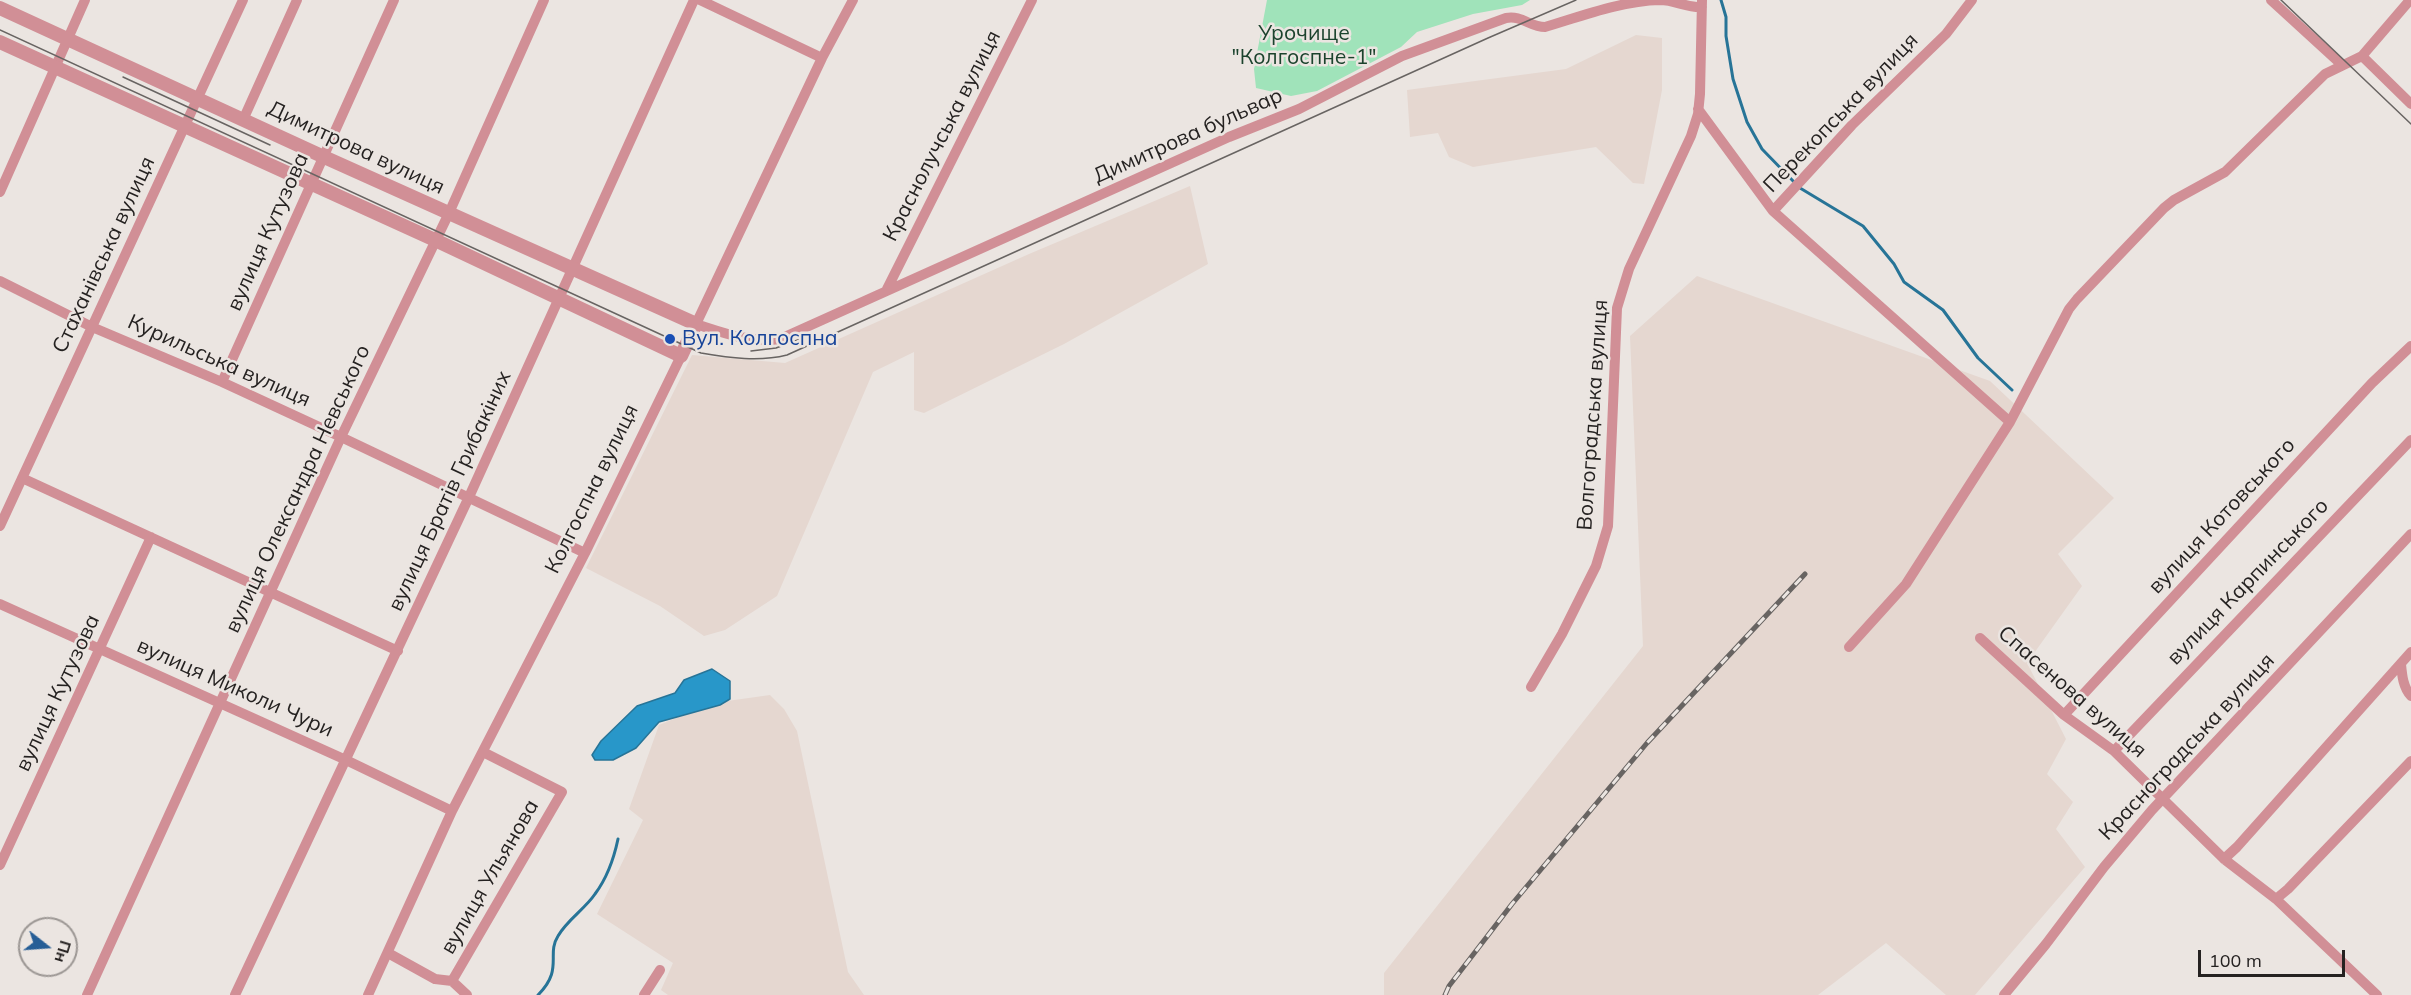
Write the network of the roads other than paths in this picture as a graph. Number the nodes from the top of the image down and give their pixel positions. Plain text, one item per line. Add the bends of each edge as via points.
1 (86, 0) edge
2 (243, 0) edge
3 (297, 0) edge
4 (394, 0) edge
5 (544, 0) edge
6 (693, 0) edge
7 (700, 0) edge
8 (853, 0) edge
9 (1032, 0) edge
10 (1972, 0) edge
11 (2410, 0) edge
12 (2277, 2) edge
13 (1702, 3) edge
14 (0, 8) edge
15 (68, 39) junction
16 (0, 42) edge
17 (2362, 56) junction
18 (822, 58) junction
19 (2341, 64) junction
20 (56, 67) junction
21 (198, 99) junction
22 (2411, 104) edge
23 (1698, 109) junction
24 (243, 120) junction
25 (186, 125) junction
26 (324, 157) junction
27 (312, 185) junction
28 (0, 192) edge
29 (1773, 211) junction
30 (449, 213) junction
31 (435, 240) junction
32 (573, 269) junction
33 (0, 281) edge
34 (887, 289) junction
35 (559, 299) junction
36 (696, 324) junction
37 (92, 327) junction
38 (2411, 346) edge
39 (681, 356) junction
40 (222, 382) junction
41 (2010, 422) junction
42 (341, 437) junction
43 (2411, 440) edge
44 (22, 478) junction
45 (469, 497) junction
46 (0, 526) edge
47 (2411, 534) edge
48 (151, 537) junction
49 (585, 553) junction
50 (271, 592) junction
51 (0, 604) edge
52 (1980, 638) dead end
53 (1849, 647) dead end
54 (100, 649) junction
55 (398, 651) junction
56 (2411, 652) edge
57 (2401, 664) junction
58 (1531, 687) dead end
59 (2411, 696) edge
60 (221, 704) junction
61 (2064, 715) junction
62 (2114, 751) junction
63 (483, 752) junction
64 (346, 760) junction
65 (2411, 761) edge
66 (2163, 798) junction
67 (452, 811) junction
68 (2224, 859) junction
69 (0, 865) edge
70 (2276, 899) junction
71 (388, 952) junction
72 (660, 970) dead end
73 (452, 981) junction
74 (87, 995) edge
75 (235, 995) edge
76 (368, 995) edge
77 (467, 995) edge
78 (644, 995) edge
79 (2004, 995) edge
80 (2377, 995) edge

1 - 15 street
2 - 21 street, Стаханівська вулиця
3 - 24 street
4 - 26 street, вулиця Кутузова
5 - 30 street, вулиця Олександра Невського
6 - 32 street, вулиця Братів Грибакіних
7 - 18 street
8 - 18 street, Колгоспна вулиця
9 - 34 street, Краснолучська вулиця
10 - 29 street, Перекопська вулиця via 1946,34 1852,125
11 - 17 street
12 - 19 street
13 - 23 street, Волгоградська вулиця
13 - 34 street, Димитрова бульвар via 1688,7 1667,0 1627,4 1545,27 1533,26 1521,18 1506,18 1402,56 1299,109
14 - 15 street, Димитрова вулиця
15 - 20 street
15 - 21 street, Димитрова вулиця
16 - 20 street
17 - 19 street
17 - 22 street
18 - 36 street, Колгоспна вулиця
19 - 41 street via 2325,74 2225,172 2164,208 2077,299
20 - 25 street
20 - 28 street
21 - 24 street, Димитрова вулиця
21 - 25 street, Стаханівська вулиця
23 - 29 street, Перекопська вулиця
23 - 58 street, Волгоградська вулиця via 1691,136 1629,269 1617,308 1608,526 1596,566
24 - 26 street, Димитрова вулиця
25 - 27 street
25 - 37 street, Стаханівська вулиця
26 - 27 street, вулиця Кутузова
26 - 30 street, Димитрова вулиця
27 - 31 street
27 - 40 street, вулиця Кутузова
29 - 41 street
30 - 31 street, вулиця Олександра Невського
30 - 32 street, Димитрова вулиця
31 - 35 street
31 - 42 street, вулиця Олександра Невського
32 - 35 street, вулиця Братів Грибакіних
32 - 36 street, Димитрова вулиця
33 - 37 street, Курильська вулиця
34 - 36 street, Димитрова бульвар via 780,339 745,339
35 - 39 street
35 - 45 street, вулиця Братів Грибакіних
36 - 39 street, Колгоспна вулиця
37 - 40 street, Курильська вулиця
37 - 44 street, Стаханівська вулиця
38 - 61 street, вулиця Котовського via 2372,383
39 - 49 street, Колгоспна вулиця
40 - 42 street, Курильська вулиця
41 - 53 street via 1906,585
42 - 45 street, Курильська вулиця
42 - 50 street, вулиця Олександра Невського
43 - 62 street, вулиця Карпинського
44 - 46 street, Стаханівська вулиця
44 - 48 street
45 - 49 street, Курильська вулиця
45 - 55 street, вулиця Братів Грибакіних
47 - 66 street, Красноградська вулиця
48 - 50 street
48 - 54 street, вулиця Кутузова
49 - 63 street, Колгоспна вулиця
50 - 55 street
50 - 60 street, вулиця Олександра Невського
51 - 54 street, вулиця Миколи Чури
52 - 61 street, Спасенова вулиця
54 - 60 street, вулиця Миколи Чури
54 - 69 street, вулиця Кутузова
55 - 64 street, вулиця Братів Грибакіних
56 - 57 street
57 - 59 street
57 - 68 street
60 - 64 street, вулиця Миколи Чури
60 - 74 street, вулиця Олександра Невського
61 - 62 street, Спасенова вулиця
62 - 66 street, Спасенова вулиця
63 - 67 street, Колгоспна вулиця
63 - 73 street, вулиця Ульянова via 562,792
64 - 67 street, вулиця Миколи Чури
64 - 75 street, вулиця Братів Грибакіних
65 - 70 street
66 - 68 street, Спасенова вулиця
66 - 79 street, Красноградська вулиця
67 - 71 street, Колгоспна вулиця
68 - 70 street, Спасенова вулиця
70 - 80 street, Спасенова вулиця
71 - 73 street via 435,979
71 - 76 street, Колгоспна вулиця
72 - 78 street
73 - 77 street

